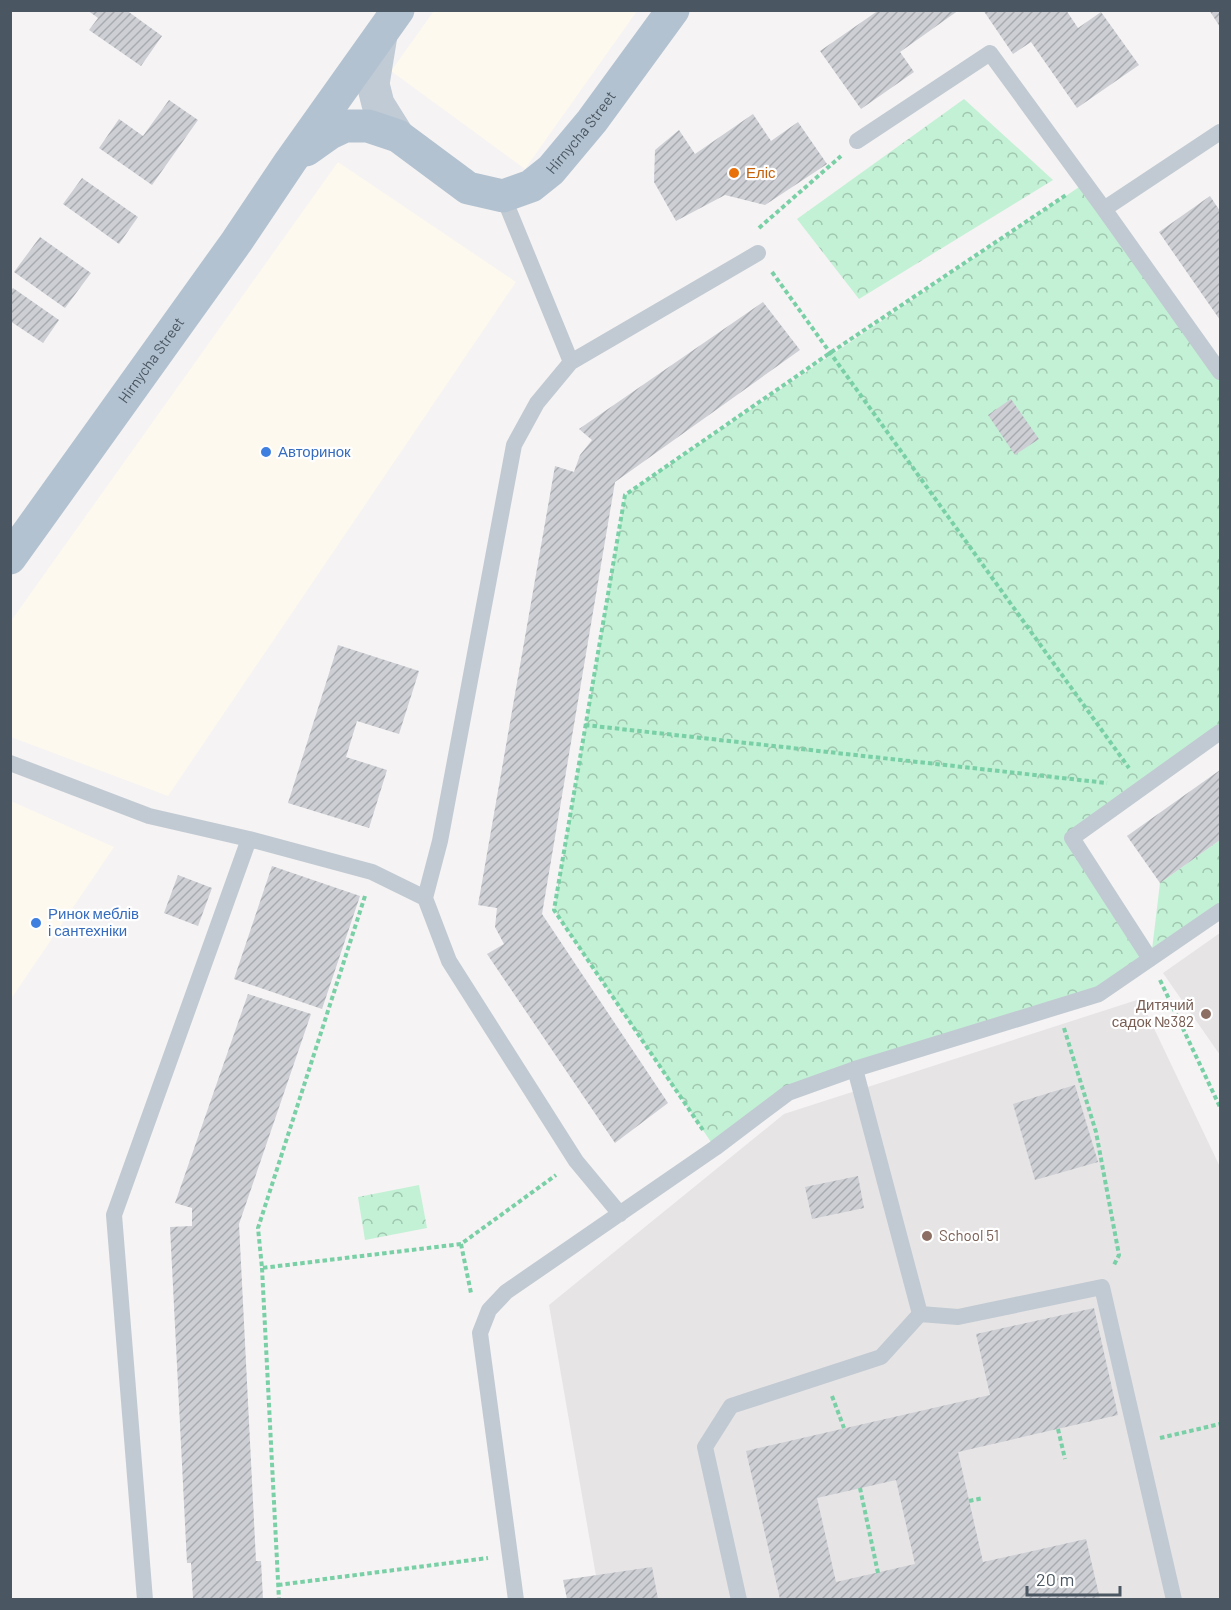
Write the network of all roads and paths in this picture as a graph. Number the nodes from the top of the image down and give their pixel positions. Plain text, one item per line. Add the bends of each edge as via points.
1 (674, 10) edge
2 (389, 23) edge
3 (1221, 132) edge
4 (398, 136) junction
5 (857, 141) joint
6 (290, 162) junction
7 (1085, 183) junction
8 (503, 196) junction
9 (1104, 209) junction
10 (758, 253) junction
11 (830, 353) junction
12 (571, 362) junction
13 (1221, 372) edge
14 (10, 558) edge
15 (585, 725) junction
16 (1221, 732) edge
17 (10, 763) edge
18 (1143, 787) junction
19 (249, 839) junction
20 (372, 872) junction
21 (425, 898) junction
22 (1221, 910) edge
23 (1150, 959) junction
24 (1058, 1007) junction
25 (855, 1069) junction
26 (1221, 1107) edge
27 (715, 1148) junction
28 (576, 1161) junction
29 (620, 1214) junction
30 (461, 1244) junction
31 (262, 1268) junction
32 (1102, 1287) junction
33 (920, 1314) junction
34 (480, 1333) junction
35 (823, 1376) junction
36 (1221, 1424) edge
37 (844, 1428) dead end
38 (1058, 1429) dead end
39 (1139, 1443) junction
40 (1065, 1459) dead end
41 (860, 1488) dead end
42 (983, 1498) dead end
43 (969, 1501) dead end
44 (508, 1556) junction
45 (878, 1573) dead end
46 (278, 1586) junction
47 (145, 1599) edge
48 (279, 1599) edge
49 (516, 1599) edge
50 (739, 1599) edge
51 (1174, 1599) edge

1 - 8 main road, Hirnycha Street via 551,170 531,186
2 - 4 main road, Hirnycha Street via 373,84 378,104
2 - 6 main road, Hirnycha Street
3 - 9 lane
4 - 6 main road, Hirnycha Street via 368,126 345,126
4 - 8 main road, Hirnycha Street via 468,188
5 - 7 lane via 990,53
5 - 10 path via 757,230
6 - 14 main road, Hirnycha Street
7 - 9 lane
7 - 11 path
8 - 12 lane
9 - 13 lane
10 - 11 path
10 - 12 lane
11 - 15 path via 625,495
11 - 18 path
12 - 21 lane via 537,403 514,446 440,841
15 - 18 path
15 - 27 path via 554,910
16 - 18 lane
17 - 19 lane via 149,816
18 - 23 lane via 1072,838
19 - 20 lane
19 - 47 lane via 114,1215
20 - 21 lane
20 - 31 path via 258,1228
21 - 28 lane via 450,961
22 - 23 lane
23 - 24 lane via 1100,994
23 - 26 path
24 - 25 lane
24 - 32 path via 1096,1132 1119,1255
25 - 27 lane via 788,1093
25 - 33 lane
27 - 29 lane
28 - 29 lane
28 - 30 path
29 - 34 lane via 506,1292 489,1310
30 - 31 path
30 - 34 path
31 - 46 path
32 - 33 lane via 958,1317
32 - 39 lane
33 - 35 lane via 881,1357
34 - 44 lane
35 - 37 path
35 - 50 lane via 731,1406 705,1447
36 - 39 path
38 - 40 path
39 - 51 lane
41 - 45 path
42 - 43 path
44 - 46 path
44 - 49 lane
46 - 48 path

